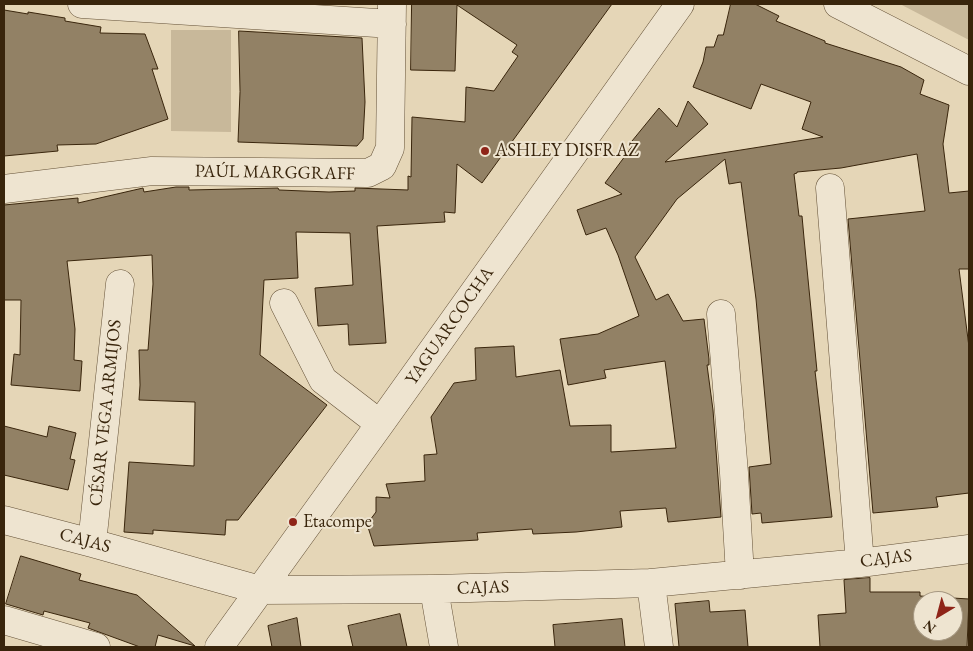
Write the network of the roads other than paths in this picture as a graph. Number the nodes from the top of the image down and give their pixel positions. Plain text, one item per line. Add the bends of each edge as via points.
1 (82, 4) edge
2 (680, 4) edge
3 (838, 4) edge
4 (392, 14) edge
5 (969, 71) edge
6 (830, 188) dead end
7 (4, 189) edge
8 (120, 284) dead end
9 (284, 302) dead end
10 (721, 314) dead end
11 (380, 424) junction
12 (4, 520) edge
13 (92, 542) junction
14 (969, 549) edge
15 (860, 562) junction
16 (740, 575) junction
17 (651, 583) junction
18 (260, 590) junction
19 (434, 590) junction
20 (4, 620) edge
21 (96, 647) edge
22 (219, 647) edge
23 (444, 647) edge
24 (659, 647) edge

1 - 4 street
2 - 11 street, YAGUARCOCHA
3 - 5 street
4 - 7 street, PAÚL MARGGRAFF via 390,148 382,166 368,173 152,172
6 - 15 street
8 - 13 street, CÉSAR VEGA ARMIJOS
9 - 11 street via 323,380
10 - 16 street
11 - 18 street, YAGUARCOCHA
12 - 13 street, CAJAS
13 - 18 street, CAJAS
14 - 15 street, CAJAS
15 - 16 street, CAJAS
16 - 17 street, CAJAS
17 - 19 street, CAJAS
17 - 24 street
18 - 19 street, CAJAS
18 - 22 street, YAGUARCOCHA
19 - 23 street
20 - 21 street

